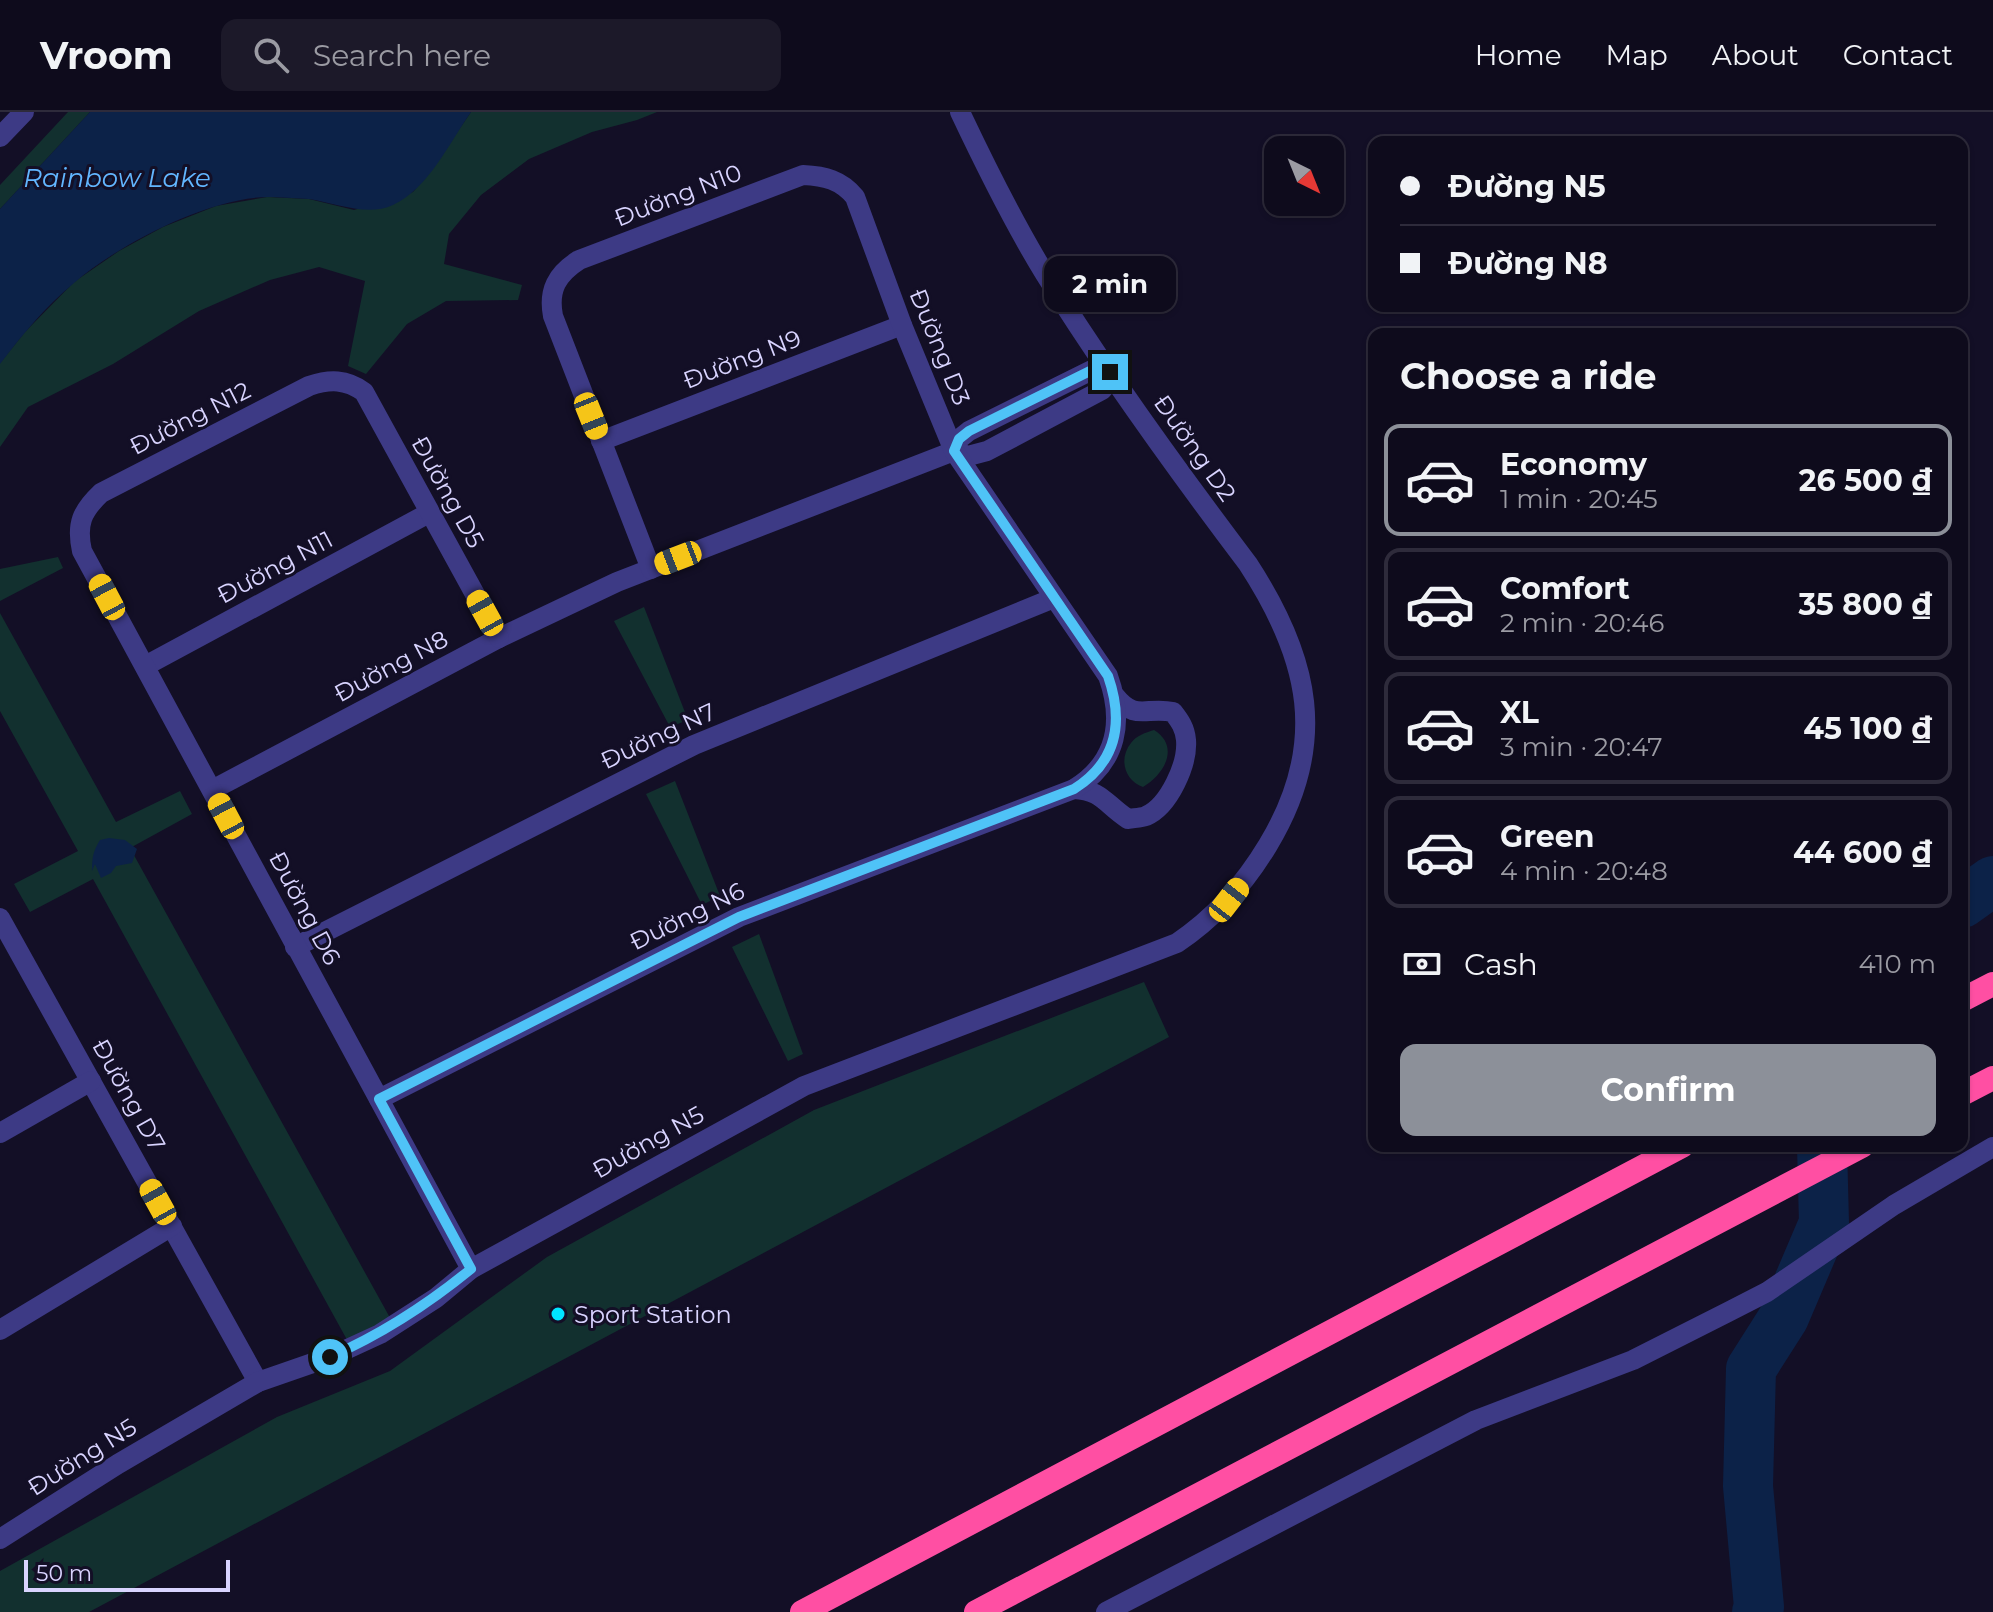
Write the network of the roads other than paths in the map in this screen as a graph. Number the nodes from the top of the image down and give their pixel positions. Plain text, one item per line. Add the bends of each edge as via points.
1 (24, 112) edge
2 (960, 112) edge
3 (0, 137) edge
4 (829, 179) joint
5 (902, 325) junction
6 (1110, 372) junction
7 (342, 380) joint
8 (601, 441) junction
9 (954, 451) junction
10 (429, 513) junction
11 (80, 527) joint
12 (651, 569) junction
13 (1054, 598) junction
14 (499, 638) junction
15 (145, 666) junction
16 (1115, 696) junction
17 (1074, 789) junction
18 (1296, 789) joint
19 (212, 790) junction
20 (0, 919) edge
21 (295, 947) junction
22 (1993, 984) edge
23 (1968, 997) edge
24 (1993, 1078) edge
25 (91, 1081) junction
26 (1968, 1091) edge
27 (379, 1099) junction
28 (0, 1133) edge
29 (1993, 1147) edge
30 (1671, 1152) edge
31 (1851, 1152) edge
32 (172, 1226) junction
33 (471, 1269) junction
34 (0, 1330) edge
35 (258, 1382) junction
36 (0, 1539) edge
37 (802, 1612) edge
38 (976, 1612) edge
39 (1106, 1612) edge

1 - 3 street
2 - 6 street, Đường D2 via 1044,273
4 - 5 street, Đường D3 via 855,197
4 - 8 street, Đường N10 via 803,175 565,269 554,283 553,316
5 - 8 street, Đường N9
5 - 9 street, Đường D3
6 - 9 street, Đường N8 via 1102,390 987,451 968,456
6 - 18 street, Đường D2 via 1248,564 1290,641 1306,711
7 - 10 street, Đường D5 via 364,392
7 - 11 street, Đường N12 via 309,386 101,493 86,508
8 - 12 street
9 - 12 street, Đường N8
9 - 13 street, Đường D3
10 - 14 street, Đường D5
10 - 15 street, Đường N11
11 - 15 street, Đường D6 via 82,551
12 - 14 street, Đường N8
13 - 16 street, Đường D3 via 1095,654
13 - 21 street, Đường N7 via 694,745
14 - 19 street, Đường N8
15 - 19 street, Đường D6
16 - 17 street, Đường N6 via 1116,728 1106,758
16 - 17 street via 1137,713 1173,712 1184,727 1183,763 1164,803 1147,816 1128,819 1101,796
17 - 27 street, Đường N6 via 739,917
18 - 33 street, Đường N5 via 1254,869 1229,900 1177,943 804,1086
19 - 21 street, Đường D6
20 - 25 street, Đường D7
21 - 27 street, Đường D6
22 - 23 highway
24 - 26 highway
25 - 28 street
25 - 32 street, Đường D7
27 - 33 street, Đường D6
29 - 39 street via 1894,1205 1767,1292 1646,1354 1476,1420
30 - 37 highway
31 - 38 highway
32 - 34 street
32 - 35 street, Đường D7
33 - 35 street, Đường N5 via 380,1334
35 - 36 street, Đường N5

